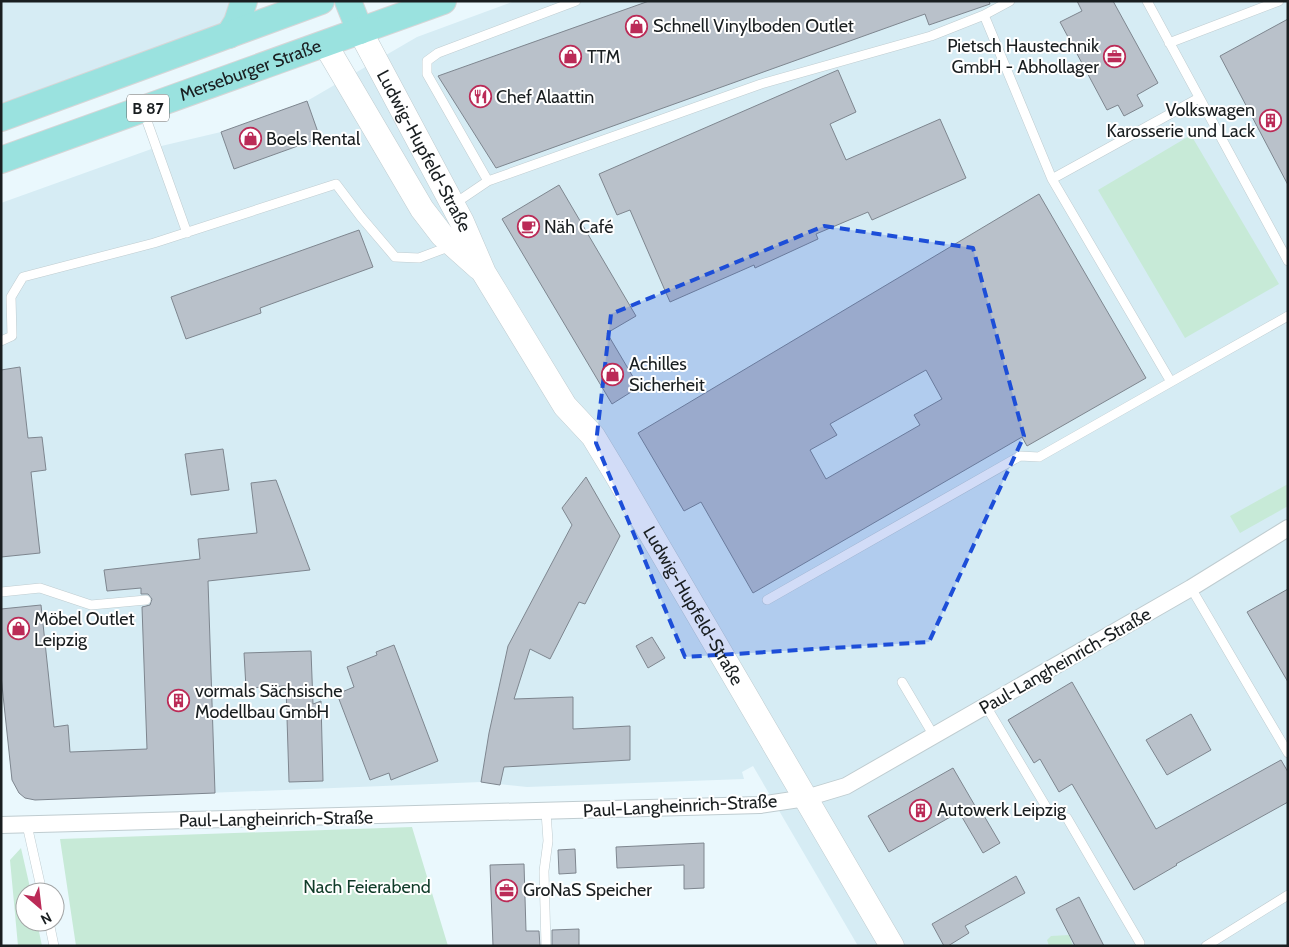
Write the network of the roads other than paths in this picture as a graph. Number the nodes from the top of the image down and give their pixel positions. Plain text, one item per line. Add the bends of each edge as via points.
1 (244, 1) edge
2 (348, 1) edge
3 (444, 1) edge
4 (576, 1) edge
5 (1010, 1) edge
6 (1146, 1) edge
7 (1279, 1) edge
8 (312, 3) edge
9 (984, 15) junction
10 (360, 31) junction
11 (230, 36) junction
12 (1169, 43) junction
13 (325, 44) junction
14 (1199, 98) junction
15 (142, 110) junction
16 (1, 118) edge
17 (1, 160) edge
18 (1052, 179) junction
19 (488, 181) junction
20 (452, 205) junction
21 (187, 233) junction
22 (453, 245) junction
23 (1288, 262) edge
24 (484, 273) junction
25 (1288, 316) edge
26 (1, 340) edge
27 (1172, 382) junction
28 (1288, 528) edge
29 (1191, 588) junction
30 (1, 592) edge
31 (146, 600) dead end
32 (767, 600) dead end
33 (902, 682) dead end
34 (986, 706) junction
35 (934, 736) junction
36 (1288, 753) edge
37 (806, 798) junction
38 (546, 812) junction
39 (1, 825) edge
40 (27, 825) junction
41 (40, 882) edge
42 (1288, 895) edge
43 (51, 932) edge
44 (1140, 943) dead end
45 (54, 946) edge
46 (546, 946) edge
47 (892, 946) edge
48 (1206, 946) edge

1 - 11 main road
2 - 10 main road
3 - 10 main road, Merseburger Straße
4 - 19 lane via 438,53 426,62 426,74
5 - 9 lane
6 - 12 lane
7 - 12 lane
8 - 11 main road
8 - 13 main road
9 - 18 lane
9 - 19 lane via 931,36 761,84
10 - 13 main road, Merseburger Straße / B 87
10 - 20 main road, Ludwig-Hupfeld-Straße
11 - 16 main road, B 87
12 - 14 lane
13 - 15 main road, Merseburger Straße / B 87
13 - 22 main road, Ludwig-Hupfeld-Straße via 422,209
14 - 18 lane
14 - 23 lane
15 - 17 main road, Merseburger Straße / B 87
15 - 21 lane
18 - 27 lane
19 - 20 lane
20 - 24 main road, Ludwig-Hupfeld-Straße
21 - 22 lane via 336,184 396,257 419,258
21 - 26 lane via 22,278 11,297 12,336
22 - 24 main road, Ludwig-Hupfeld-Straße
24 - 37 main road, Ludwig-Hupfeld-Straße via 565,406 593,436
25 - 27 lane
27 - 32 lane via 1039,456 1020,456
28 - 29 street, Paul-Langheinrich-Straße
29 - 34 street, Paul-Langheinrich-Straße
29 - 36 lane
30 - 31 lane via 40,588 90,605
33 - 35 lane
34 - 35 street, Paul-Langheinrich-Straße
34 - 44 lane via 1048,810 1067,818
35 - 37 street, Paul-Langheinrich-Straße via 846,786
37 - 38 street, Paul-Langheinrich-Straße via 760,805
37 - 47 main road, Ludwig-Hupfeld-Straße
38 - 40 street, Paul-Langheinrich-Straße
38 - 46 lane
39 - 40 street, Paul-Langheinrich-Straße
40 - 41 lane
42 - 48 lane
43 - 45 lane

